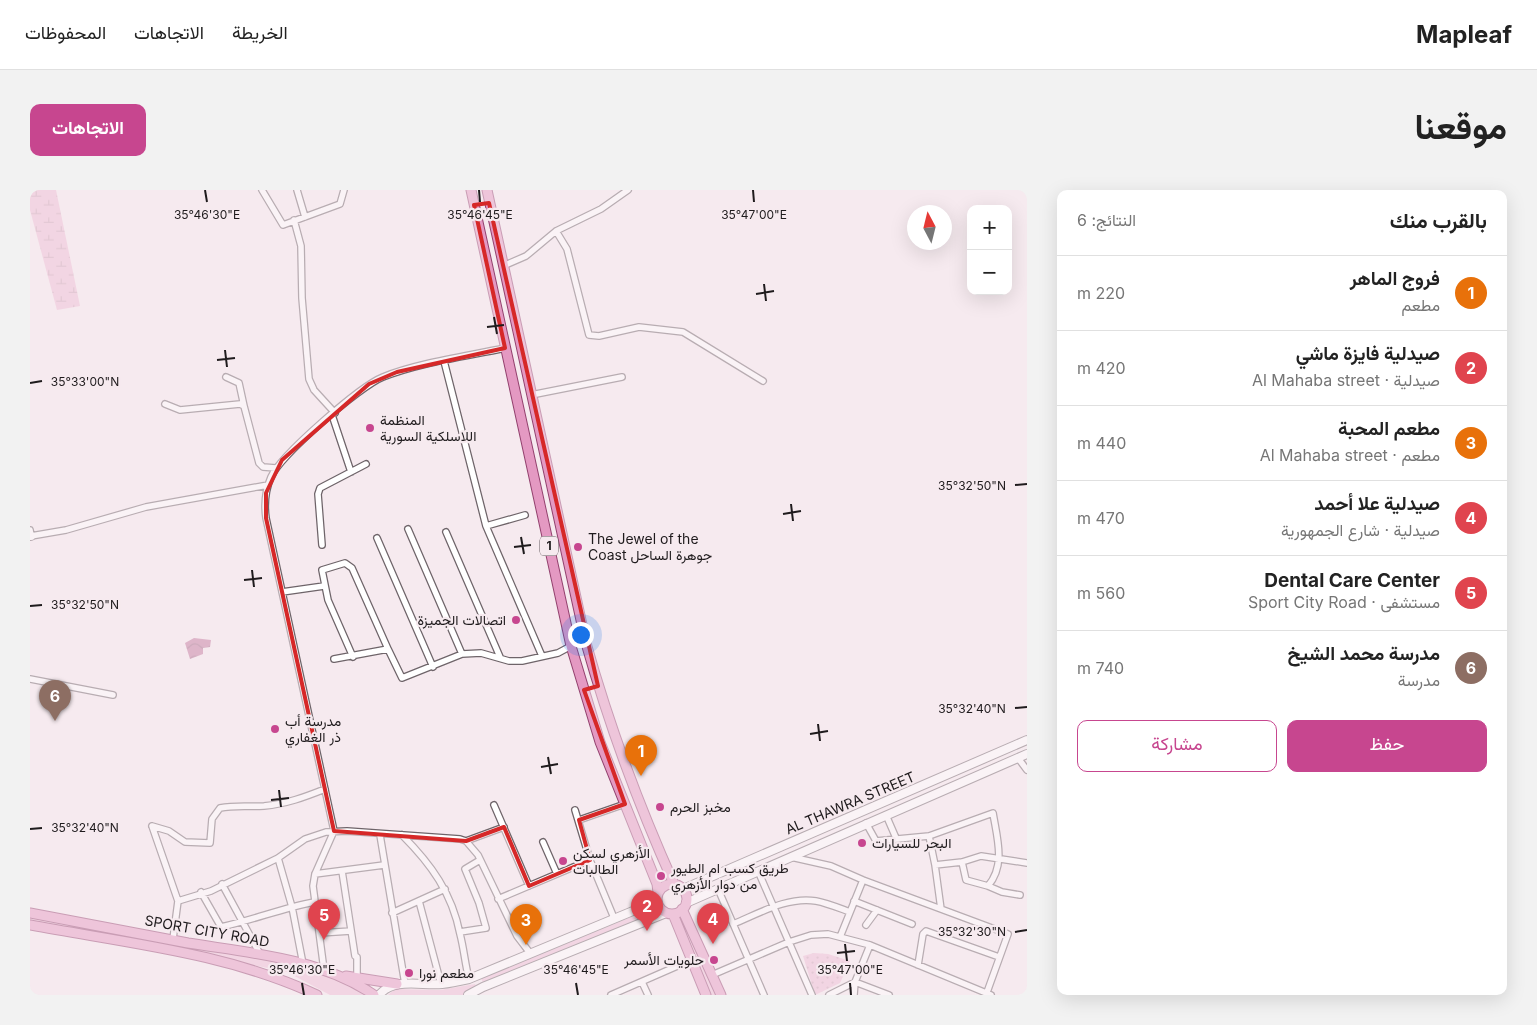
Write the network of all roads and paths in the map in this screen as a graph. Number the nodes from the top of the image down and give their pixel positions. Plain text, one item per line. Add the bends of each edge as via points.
1 (262, 190) edge
2 (297, 190) edge
3 (344, 190) edge
4 (471, 190) edge
5 (487, 190) edge
6 (628, 190) edge
7 (489, 203) junction
8 (474, 205) junction
9 (305, 216) junction
10 (294, 220) junction
11 (556, 231) junction
12 (503, 266) junction
13 (505, 348) junction
14 (444, 361) junction
15 (226, 377) dead end
16 (622, 378) dead end
17 (763, 381) dead end
18 (532, 395) junction
19 (165, 404) dead end
20 (244, 406) junction
21 (334, 414) junction
22 (366, 464) dead end
23 (276, 468) junction
24 (351, 472) junction
25 (268, 485) junction
26 (525, 515) dead end
27 (486, 526) junction
28 (408, 529) dead end
29 (446, 532) dead end
30 (30, 534) edge
31 (377, 538) dead end
32 (322, 544) dead end
33 (324, 586) junction
34 (282, 592) junction
35 (571, 646) junction
36 (388, 649) junction
37 (462, 654) junction
38 (542, 656) junction
39 (353, 657) junction
40 (500, 657) junction
41 (334, 660) dead end
42 (433, 667) junction
43 (30, 679) edge
44 (598, 686) junction
45 (584, 690) junction
46 (113, 695) dead end
47 (1027, 740) edge
48 (1027, 754) edge
49 (1018, 758) junction
50 (1027, 770) edge
51 (325, 789) junction
52 (625, 804) junction
53 (494, 805) dead end
54 (870, 808) junction
55 (574, 810) dead end
56 (886, 815) junction
57 (852, 816) junction
58 (876, 819) junction
59 (579, 820) junction
60 (866, 823) junction
61 (504, 827) junction
62 (858, 827) junction
63 (334, 831) junction
64 (380, 835) junction
65 (402, 835) junction
66 (929, 836) junction
67 (896, 838) junction
68 (466, 841) junction
69 (543, 842) dead end
70 (640, 843) junction
71 (661, 855) junction
72 (791, 857) junction
73 (278, 858) junction
74 (1001, 859) junction
75 (480, 860) junction
76 (590, 860) junction
77 (962, 862) junction
78 (1027, 863) edge
79 (384, 865) junction
80 (935, 865) junction
81 (342, 871) junction
82 (758, 871) junction
83 (315, 874) junction
84 (557, 874) junction
85 (863, 880) junction
86 (222, 884) junction
87 (529, 886) junction
88 (988, 886) junction
89 (679, 887) junction
90 (445, 889) junction
91 (718, 889) junction
92 (201, 892) junction
93 (1020, 895) dead end
94 (657, 897) junction
95 (498, 899) junction
96 (419, 900) junction
97 (178, 901) junction
98 (314, 902) junction
99 (854, 902) junction
100 (292, 906) junction
101 (684, 906) junction
102 (776, 906) junction
103 (637, 909) junction
104 (941, 909) junction
105 (877, 910) junction
106 (850, 912) junction
107 (30, 913) edge
108 (392, 913) junction
109 (669, 913) junction
110 (614, 918) junction
111 (642, 921) junction
112 (243, 923) junction
113 (733, 924) junction
114 (912, 924) dead end
115 (30, 925) edge
116 (866, 925) dead end
117 (351, 931) junction
118 (460, 932) junction
119 (320, 933) junction
120 (840, 937) junction
121 (173, 939) junction
122 (788, 942) junction
123 (870, 945) junction
124 (530, 953) junction
125 (260, 954) junction
126 (999, 957) junction
127 (691, 960) junction
128 (749, 960) junction
129 (303, 964) junction
130 (918, 965) junction
131 (324, 970) junction
132 (334, 974) junction
133 (712, 975) junction
134 (478, 976) junction
135 (357, 977) junction
136 (469, 980) junction
137 (642, 982) junction
138 (855, 982) junction
139 (401, 984) junction
140 (441, 984) junction
141 (483, 987) junction
142 (472, 994) edge
143 (988, 994) edge
144 (317, 995) edge
145 (374, 995) edge
146 (378, 995) edge
147 (611, 995) edge
148 (648, 995) edge
149 (706, 995) edge
150 (721, 995) edge
151 (764, 995) edge
152 (812, 995) edge
153 (829, 995) edge
154 (854, 995) edge
155 (889, 995) edge

1 - 10 street via 283,225
2 - 9 street
3 - 9 street via 340,204
4 - 8 main road, 1
5 - 7 main road, 1
6 - 11 street via 601,209
7 - 8 main road
7 - 12 main road, 1
8 - 13 main road, 1
9 - 10 street
10 - 21 street via 301,246 309,379
11 - 12 street via 526,256
11 - 17 street via 567,250 589,335 599,336 639,327 682,332
12 - 18 main road, 1
13 - 14 street
13 - 35 main road, 1
14 - 21 street via 376,380
14 - 27 street
15 - 20 street via 239,383
16 - 18 street
18 - 44 main road, 1
19 - 20 street via 180,410 234,403
20 - 23 street via 262,467
21 - 23 street
21 - 24 street
22 - 24 street
23 - 25 street
24 - 32 street via 319,490
25 - 30 street via 146,507 73,528
25 - 34 street via 266,518
26 - 27 street
27 - 38 street
28 - 37 street
29 - 40 street
31 - 42 street
33 - 34 street
33 - 36 street via 322,570 345,563 351,565
33 - 39 street
34 - 51 street
35 - 38 street
35 - 45 main road, 1
36 - 39 street
36 - 42 street via 402,678
37 - 40 street
37 - 42 street
38 - 40 street via 509,661
39 - 41 street
43 - 46 street
44 - 45 main road
44 - 71 main road, 1
45 - 52 main road, 1 via 600,742
47 - 54 main road, AL THAWRA STREET
48 - 49 main road, AL THAWRA STREET
49 - 50 street
49 - 56 main road, AL THAWRA STREET
51 - 63 street
51 - 97 street via 299,800 278,804 238,804 220,808 212,819 210,843 185,842 169,831 152,826
52 - 59 street
52 - 70 main road, 1
53 - 61 street
54 - 57 main road, AL THAWRA STREET
54 - 58 main road
55 - 59 street
56 - 58 main road, AL THAWRA STREET
56 - 67 street
57 - 62 main road
57 - 89 main road, AL THAWRA STREET
58 - 60 main road, AL THAWRA STREET
59 - 76 street
60 - 62 main road, AL THAWRA STREET
60 - 67 street via 876,842
61 - 68 street
61 - 87 street
62 - 72 main road, AL THAWRA STREET
63 - 64 street
63 - 73 street via 306,839
63 - 83 street
64 - 65 street
64 - 79 street
65 - 68 street
65 - 90 street via 430,864
66 - 67 street
66 - 74 street via 993,813
66 - 80 street
68 - 75 street
69 - 84 street
70 - 71 main road via 652,862 657,862
70 - 94 main road, 1
71 - 89 main road, 1
72 - 82 main road, AL THAWRA STREET
72 - 85 street via 818,861
73 - 86 street
73 - 100 street
74 - 77 street via 981,856
74 - 78 street
74 - 88 street
75 - 95 street
75 - 118 street via 465,869 486,928
76 - 84 street
76 - 110 street
77 - 80 street
77 - 88 street via 966,880
79 - 81 street
79 - 108 street
80 - 104 street
81 - 83 street
81 - 117 street
82 - 91 main road, AL THAWRA STREET
82 - 102 street
83 - 98 street
84 - 87 street
85 - 99 street
85 - 104 street
86 - 92 street via 211,891
86 - 112 street
87 - 95 street
88 - 93 street
89 - 94 main road via 665,886
89 - 101 main road
90 - 96 street
90 - 118 street
91 - 101 main road, AL THAWRA STREET
91 - 113 street
92 - 97 street
92 - 112 street via 221,927
94 - 103 main road
94 - 109 main road via 660,908
95 - 124 street via 517,936
96 - 108 street
96 - 140 street
97 - 121 street
98 - 100 street
98 - 119 street
99 - 105 street
99 - 106 street
100 - 112 street
100 - 129 street
101 - 109 main road
101 - 133 main road
102 - 106 street via 799,900 816,901
102 - 113 street
102 - 122 street
103 - 110 main road
103 - 111 main road
104 - 126 street via 1008,934
105 - 114 street
105 - 116 street
106 - 120 street
107 - 121 main road, SPORT CITY ROAD
108 - 139 street
109 - 111 main road
109 - 127 main road
110 - 124 main road
111 - 141 main road
112 - 125 street
113 - 128 street
115 - 144 main road, SPORT CITY ROAD via 244,967 286,980
117 - 119 street
117 - 135 street via 355,956 358,957
118 - 136 street
119 - 131 street
120 - 122 street via 811,934
120 - 123 street
121 - 125 main road, SPORT CITY ROAD
122 - 128 street
122 - 152 street
123 - 130 street
123 - 138 street
124 - 134 main road
125 - 129 main road, SPORT CITY ROAD
126 - 130 street via 926,931
126 - 143 street
127 - 137 street
127 - 149 main road
128 - 133 street
128 - 151 street
129 - 131 main road, SPORT CITY ROAD
130 - 143 street
131 - 132 main road, SPORT CITY ROAD
132 - 135 main road
132 - 145 main road, SPORT CITY ROAD
133 - 150 main road
134 - 136 main road
134 - 141 main road
135 - 139 main road
136 - 140 main road
137 - 147 street
137 - 148 street
138 - 153 street
138 - 154 street
138 - 155 street
139 - 140 main road
139 - 146 main road via 388,987
141 - 142 main road

